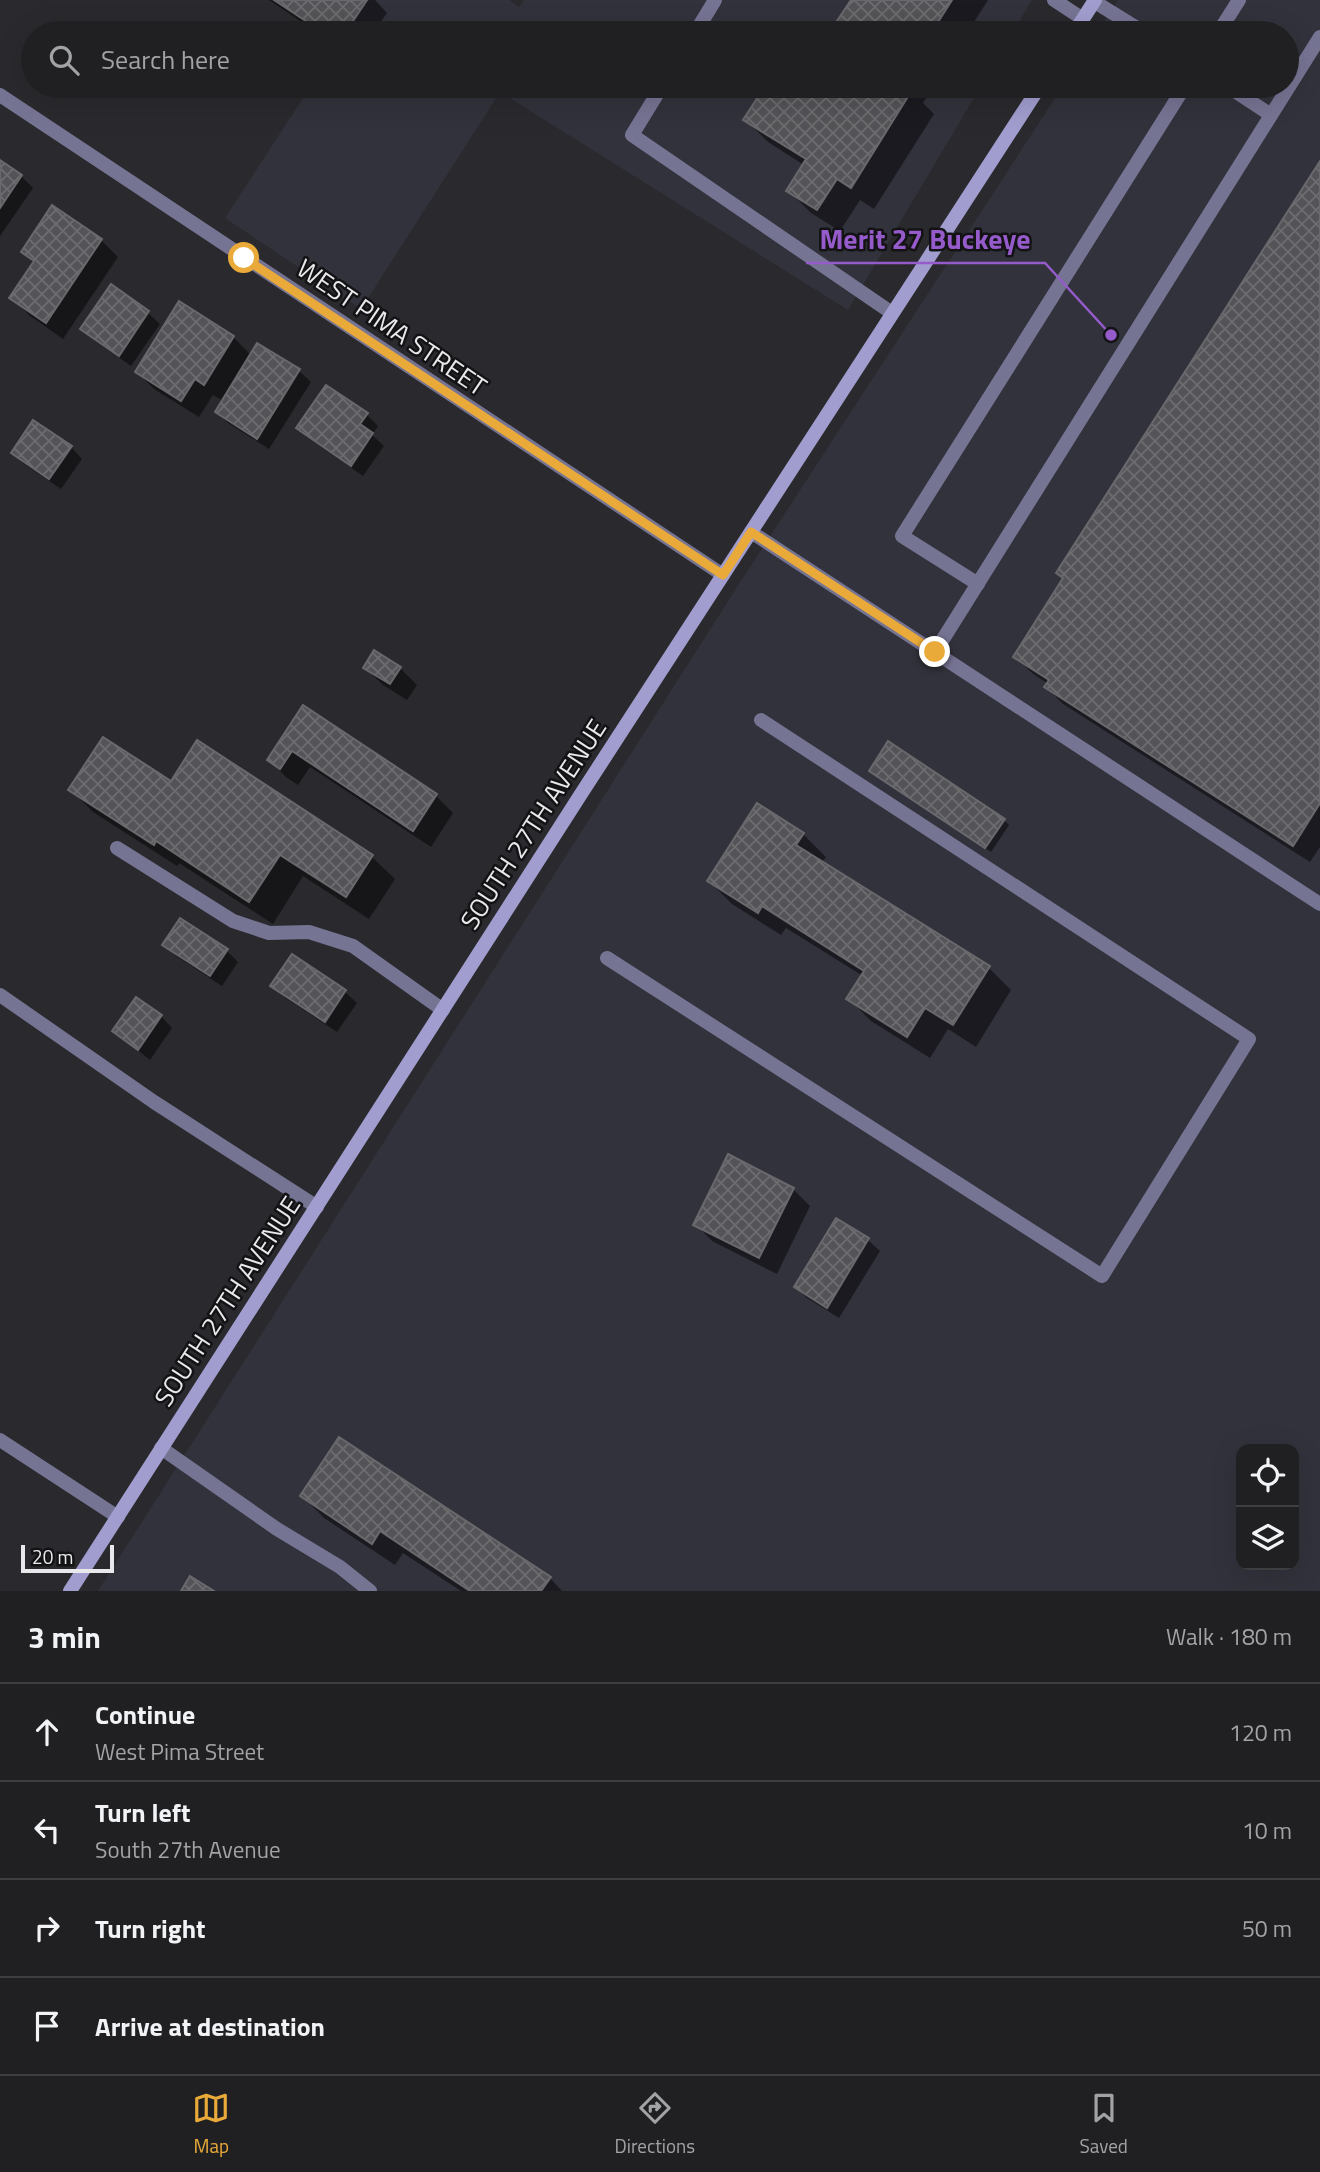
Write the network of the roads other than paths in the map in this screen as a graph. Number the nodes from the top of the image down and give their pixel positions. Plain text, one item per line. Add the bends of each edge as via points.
1 (715, 0) edge
2 (1054, 0) edge
3 (1239, 0) edge
4 (1095, 1) edge
5 (1083, 19) joint
6 (702, 21) edge
7 (1126, 21) edge
8 (1226, 21) edge
9 (1320, 37) edge
10 (1299, 70) edge
11 (0, 95) edge
12 (655, 98) edge
13 (1032, 98) edge
14 (1177, 98) edge
15 (1245, 98) edge
16 (1282, 98) edge
17 (1271, 115) junction
18 (892, 313) junction
19 (751, 532) junction
20 (723, 575) junction
21 (978, 584) junction
22 (935, 652) junction
23 (761, 720) dead end
24 (117, 848) dead end
25 (1320, 904) edge
26 (607, 958) dead end
27 (0, 995) edge
28 (443, 1010) junction
29 (317, 1207) junction
30 (0, 1440) edge
31 (161, 1448) junction
32 (118, 1517) junction
33 (70, 1591) edge
34 (370, 1591) edge

1 - 6 street
2 - 5 street
3 - 8 street
4 - 5 main road
4 - 7 street
9 - 10 street
11 - 20 street, WEST PIMA STREET
12 - 18 street via 632,135
13 - 18 main road, SOUTH 27TH AVENUE
14 - 21 street via 902,536
15 - 17 street
16 - 17 street
17 - 21 street
18 - 19 main road, SOUTH 27TH AVENUE
19 - 20 main road, SOUTH 27TH AVENUE
19 - 22 street
20 - 28 main road, SOUTH 27TH AVENUE
21 - 22 street
22 - 25 street
23 - 26 street via 1250,1039 1102,1276
24 - 28 street via 233,921 269,933 309,932 353,946
27 - 29 street
28 - 29 main road, SOUTH 27TH AVENUE
29 - 31 main road, SOUTH 27TH AVENUE
30 - 32 street
31 - 32 main road, SOUTH 27TH AVENUE
31 - 34 street
32 - 33 main road, SOUTH 27TH AVENUE

